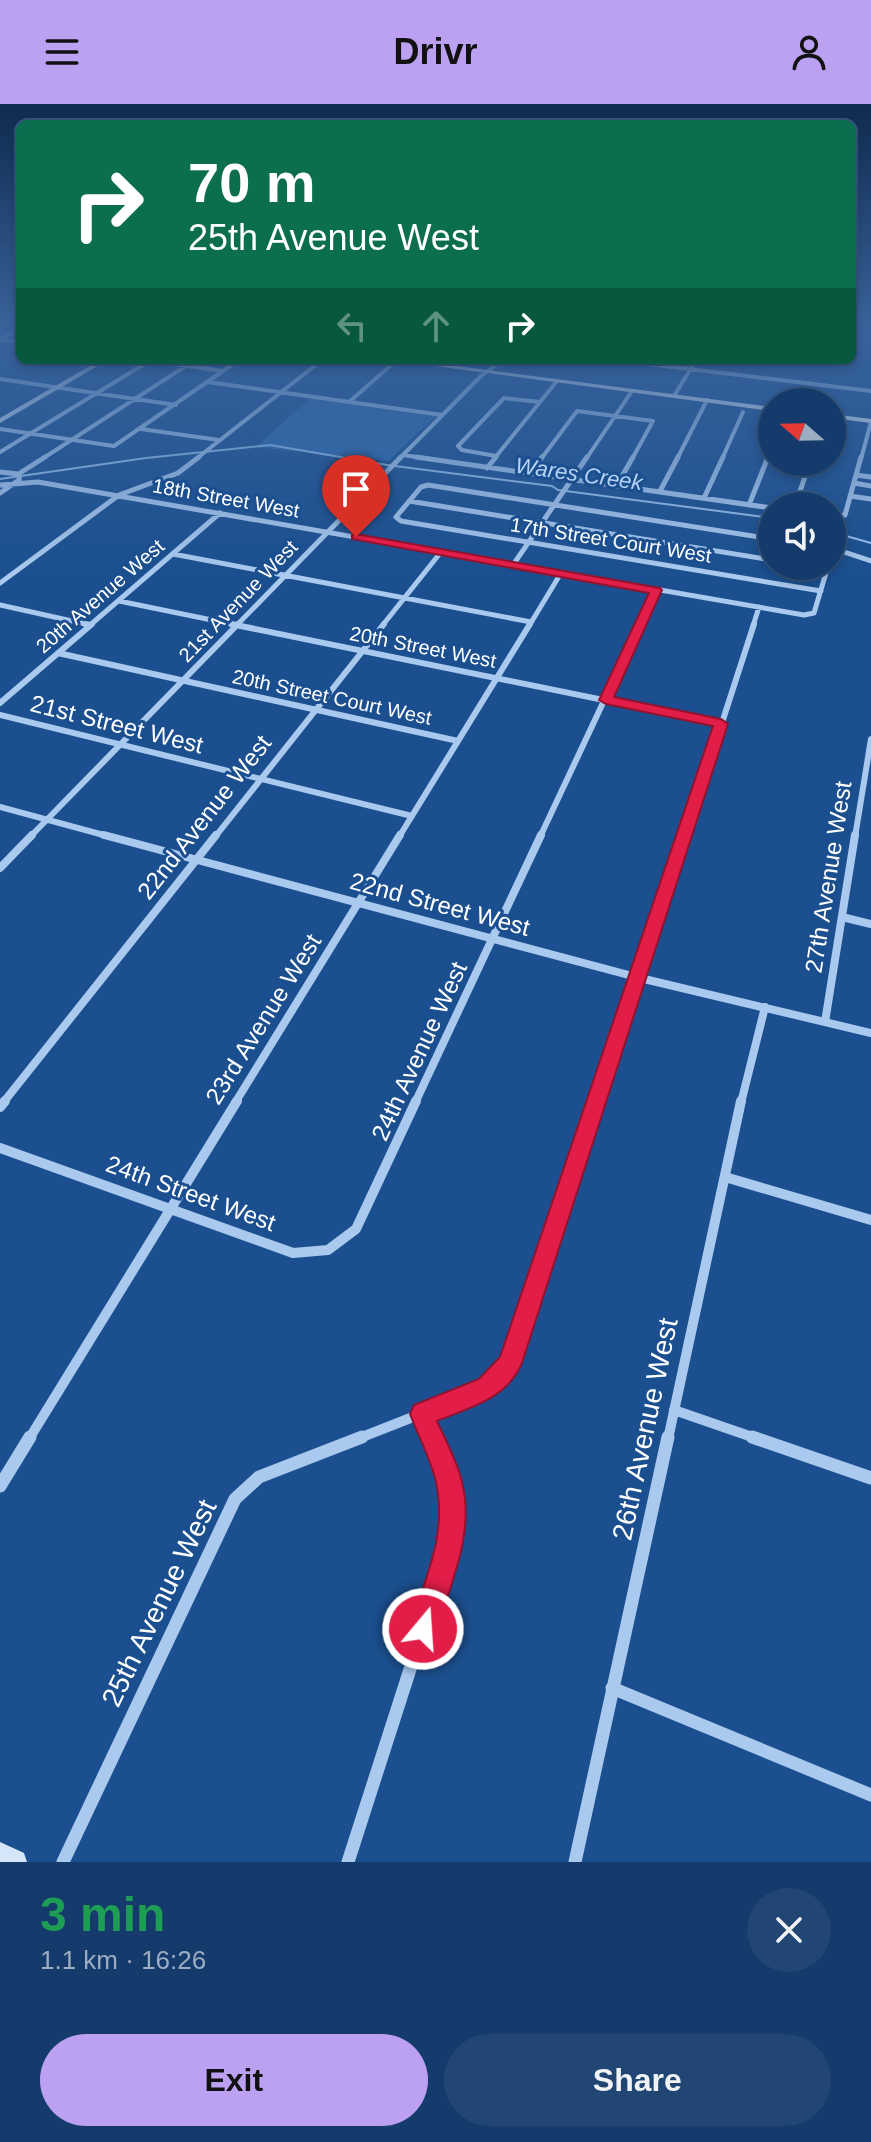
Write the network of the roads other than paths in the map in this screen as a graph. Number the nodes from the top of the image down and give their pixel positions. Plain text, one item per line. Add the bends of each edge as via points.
1 (23, 408) edge
2 (72, 408) edge
3 (120, 408) edge
4 (171, 408) edge
5 (260, 408) edge
6 (392, 408) edge
7 (449, 408) edge
8 (494, 408) edge
9 (535, 408) edge
10 (621, 408) edge
11 (703, 408) edge
12 (743, 412) dead end
13 (442, 415) junction
14 (616, 415) junction
15 (846, 418) edge
16 (0, 421) edge
17 (871, 422) edge
18 (0, 429) edge
19 (140, 429) junction
20 (30, 434) junction
21 (70, 440) junction
22 (219, 440) junction
23 (0, 452) edge
24 (863, 453) junction
25 (871, 454) edge
26 (403, 455) junction
27 (496, 456) junction
28 (859, 464) junction
29 (871, 466) edge
30 (487, 468) junction
31 (0, 472) edge
32 (530, 473) junction
33 (856, 475) junction
34 (761, 476) edge
35 (871, 477) edge
36 (18, 478) junction
37 (572, 478) junction
38 (854, 483) junction
39 (0, 485) edge
40 (617, 485) junction
41 (871, 486) edge
42 (660, 491) junction
43 (0, 493) edge
44 (119, 495) junction
45 (850, 496) junction
46 (704, 498) junction
47 (871, 499) edge
48 (409, 501) junction
49 (555, 504) junction
50 (749, 505) junction
51 (758, 506) edge
52 (846, 511) edge
53 (220, 513) junction
54 (542, 523) junction
55 (327, 532) junction
56 (758, 537) edge
57 (528, 543) junction
58 (441, 552) junction
59 (173, 554) junction
60 (846, 554) edge
61 (758, 558) edge
62 (871, 561) edge
63 (513, 565) junction
64 (561, 573) junction
65 (285, 575) junction
66 (824, 580) edge
67 (0, 583) edge
68 (656, 590) junction
69 (821, 591) junction
70 (404, 598) junction
71 (119, 601) junction
72 (0, 605) edge
73 (759, 607) junction
74 (531, 622) junction
75 (237, 624) junction
76 (90, 625) junction
77 (361, 651) junction
78 (58, 653) junction
79 (496, 678) junction
80 (183, 681) junction
81 (606, 700) junction
82 (0, 703) edge
83 (315, 710) junction
84 (0, 715) edge
85 (721, 724) junction
86 (871, 739) edge
87 (458, 741) junction
88 (119, 745) junction
89 (259, 779) junction
90 (867, 780) edge
91 (0, 807) edge
92 (412, 816) junction
93 (47, 820) junction
94 (196, 861) junction
95 (0, 868) edge
96 (358, 904) junction
97 (842, 917) junction
98 (871, 924) edge
99 (495, 939) junction
100 (640, 978) junction
101 (765, 1007) junction
102 (825, 1022) junction
103 (871, 1033) edge
104 (0, 1107) edge
105 (0, 1148) edge
106 (725, 1177) junction
107 (170, 1209) junction
108 (871, 1220) edge
109 (359, 1224) joint
110 (674, 1410) junction
111 (422, 1414) junction
112 (871, 1478) edge
113 (0, 1486) edge
114 (612, 1688) junction
115 (871, 1795) edge
116 (0, 1854) edge
117 (15, 1862) edge
118 (63, 1862) edge
119 (348, 1862) edge
120 (575, 1862) edge

1 - 16 street
2 - 20 street
3 - 21 street
4 - 19 street
5 - 22 street
6 - 13 street
7 - 13 street, 21st Avenue West
8 - 27 street via 458,446
9 - 27 street
10 - 14 street
11 - 42 street
12 - 46 street
13 - 26 street, 21st Avenue West
14 - 32 street via 577,411
14 - 37 street
14 - 40 street via 653,421
15 - 17 main road
17 - 24 street
18 - 20 street
19 - 21 street via 111,447
19 - 22 street
20 - 21 street
20 - 23 street
21 - 36 street
22 - 44 street via 178,473
24 - 25 street
24 - 28 street
26 - 30 street
26 - 55 street, 21st Avenue West
27 - 30 street
28 - 29 street
28 - 33 street
30 - 32 street
31 - 36 street, 18th Street West
32 - 37 street
33 - 35 street
33 - 38 street
34 - 50 street
36 - 39 street
36 - 43 street
36 - 44 street, 18th Street West
37 - 40 street
37 - 49 street
38 - 41 street
38 - 45 street
40 - 42 street
42 - 46 street
44 - 53 street, 18th Street West
44 - 67 street
45 - 47 street
45 - 52 street
46 - 50 street
48 - 49 street via 421,487 437,486
48 - 54 street
48 - 57 street, 17th Street Court West via 397,520
49 - 54 street
49 - 56 street
50 - 51 street
53 - 55 street, 18th Street West
53 - 59 street, 20th Avenue West
54 - 57 street
54 - 61 street
55 - 58 street, 18th Street West
55 - 65 street, 21st Avenue West
57 - 63 street
57 - 69 street, 17th Street Court West
58 - 63 street, 18th Street West
58 - 70 street, 22nd Avenue West
59 - 65 street
59 - 71 street, 20th Avenue West
60 - 62 street
63 - 64 street, 18th Street West
64 - 68 street, 18th Street West
64 - 74 street, 23rd Avenue West
65 - 70 street
65 - 75 street, 21st Avenue West
66 - 69 street
68 - 73 street, 18th Street West
68 - 81 street, 24th Avenue West
69 - 73 street, 18th Street West via 814,613
70 - 74 street
70 - 77 street, 22nd Avenue West
71 - 75 street, 20th Street West
71 - 76 street, 20th Avenue West
72 - 76 street
73 - 85 street, 25th Avenue West
74 - 79 street, 23rd Avenue West
75 - 77 street, 20th Street West
75 - 80 street, 21st Avenue West
76 - 78 street, 20th Avenue West
77 - 79 street, 20th Street West
77 - 83 street, 22nd Avenue West
78 - 80 street, 20th Street Court West
78 - 82 street, 20th Avenue West
79 - 81 street, 20th Street West
79 - 87 street, 23rd Avenue West
80 - 83 street, 20th Street Court West
80 - 88 street, 21st Avenue West
81 - 85 street, 20th Street West
81 - 99 street, 24th Avenue West
83 - 87 street, 20th Street Court West
83 - 89 street, 22nd Avenue West
84 - 88 street, 21st Street West
85 - 100 street, 25th Avenue West
86 - 90 street, 27th Avenue West
87 - 92 street, 23rd Avenue West
88 - 89 street, 21st Street West
88 - 93 street, 21st Avenue West
89 - 92 street, 21st Street West
89 - 94 street, 22nd Avenue West
90 - 97 street, 27th Avenue West
91 - 93 street, 22nd Street West
92 - 96 street, 23rd Avenue West
93 - 94 street, 22nd Street West
93 - 95 street, 21st Avenue West
94 - 96 street, 22nd Street West
94 - 104 street, 22nd Avenue West
96 - 99 street, 22nd Street West
96 - 107 street, 23rd Avenue West
97 - 98 street
97 - 102 street, 27th Avenue West
99 - 100 street, 22nd Street West
99 - 109 street, 24th Avenue West
100 - 101 street, 22nd Street West
100 - 111 street, 25th Avenue West via 510,1363 487,1388
101 - 102 street, 22nd Street West
101 - 106 street, 26th Avenue West
102 - 103 street, 22nd Street West
105 - 107 street, 24th Street West
106 - 108 street
106 - 110 street, 26th Avenue West
107 - 109 street, 24th Street West via 306,1255 334,1249
107 - 113 street, 23rd Avenue West
110 - 112 street
110 - 114 street, 26th Avenue West
111 - 118 street, 25th Avenue West via 259,1477 235,1499
111 - 119 street via 451,1489 451,1542
114 - 115 street
114 - 120 street, 26th Avenue West
116 - 117 street

